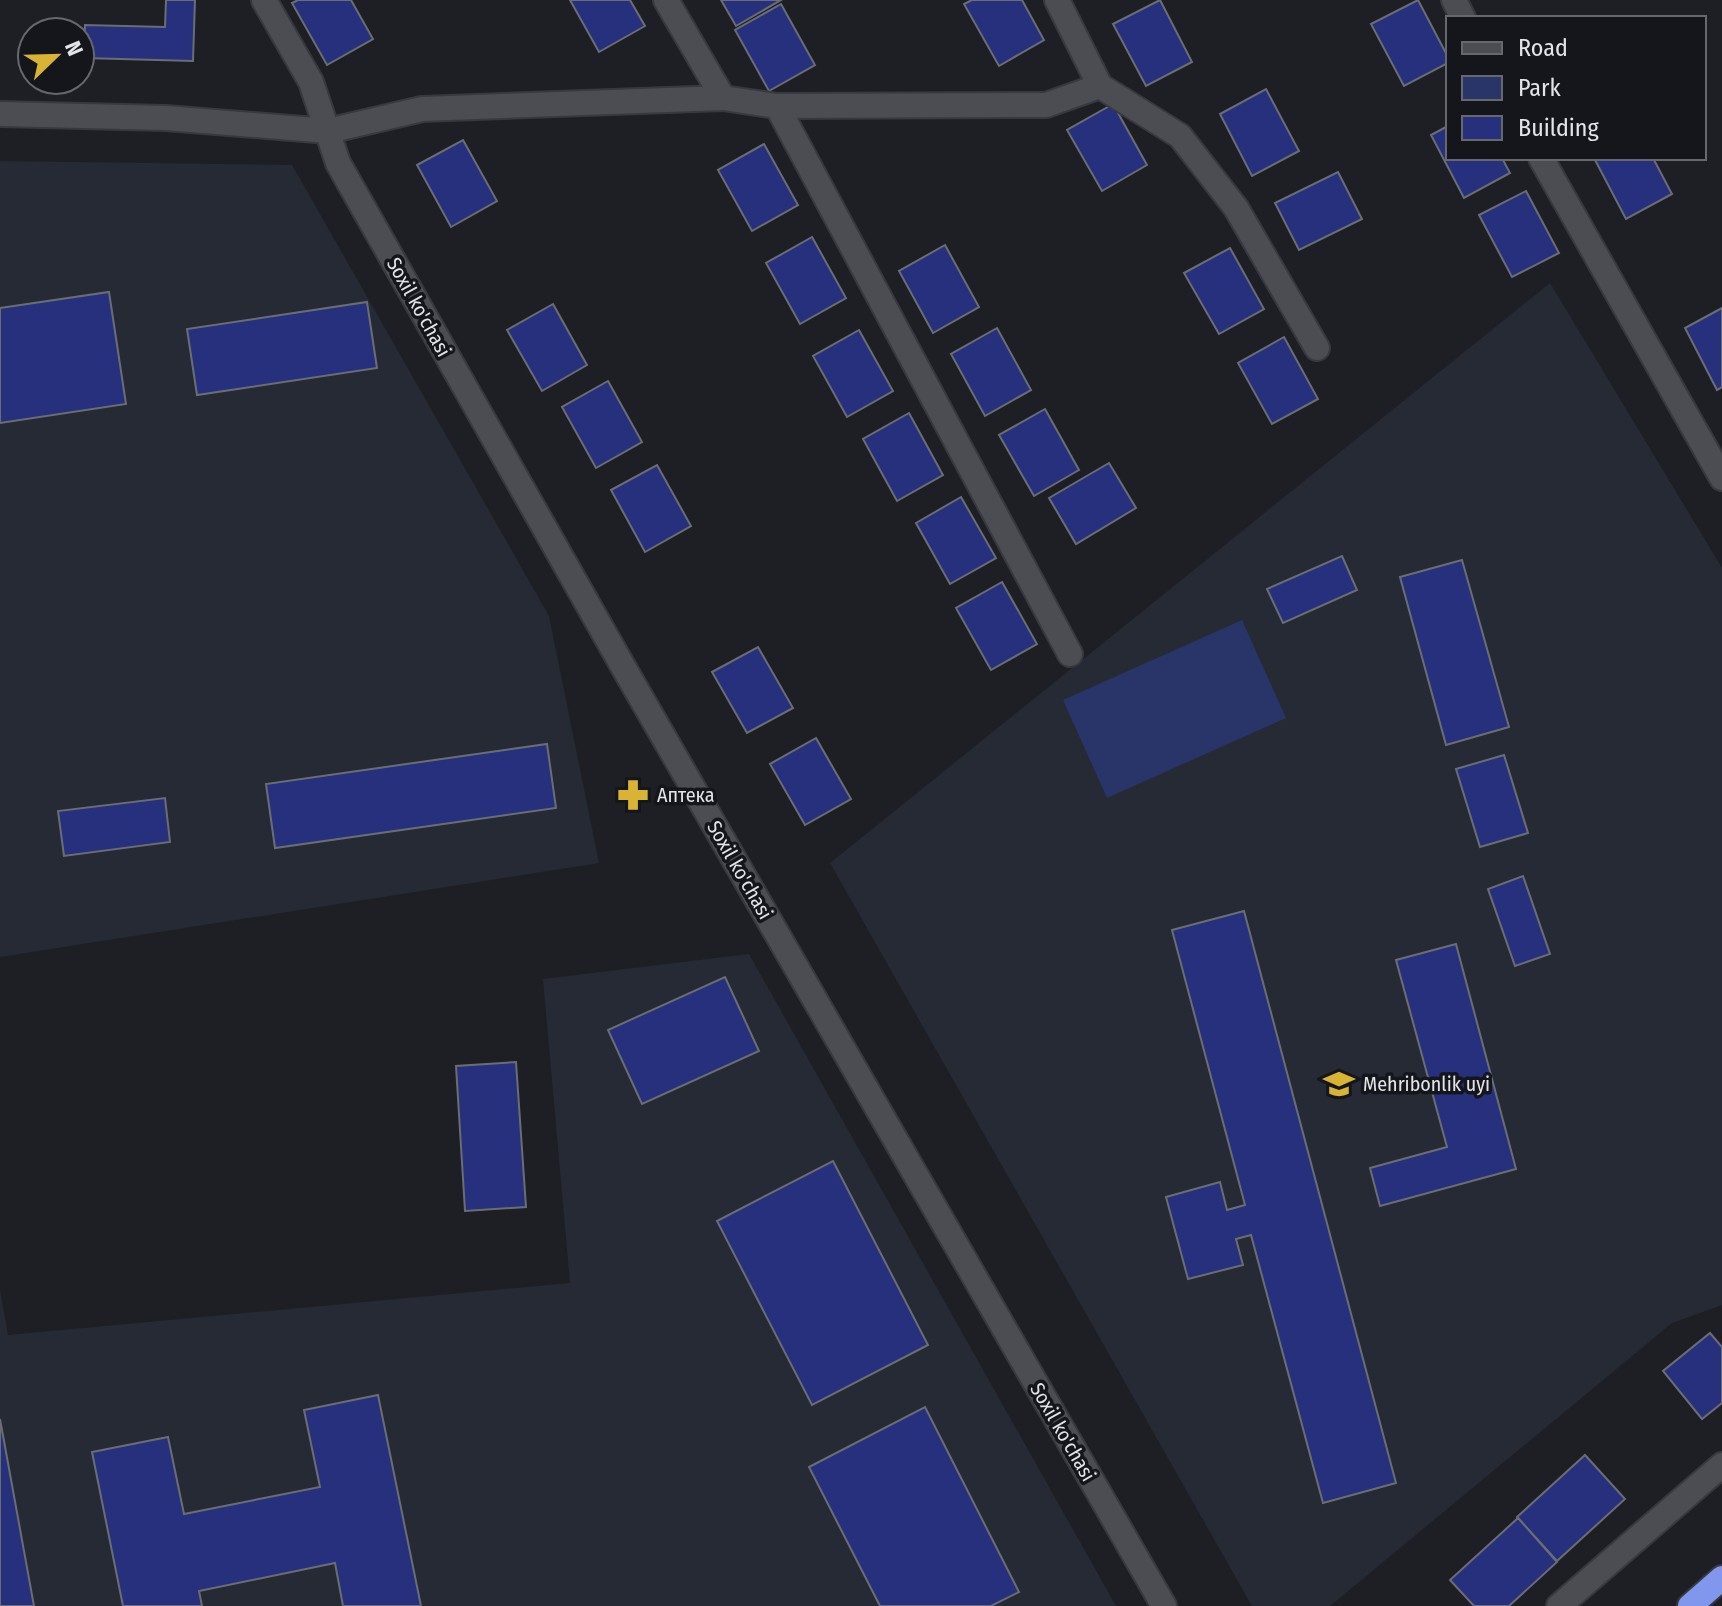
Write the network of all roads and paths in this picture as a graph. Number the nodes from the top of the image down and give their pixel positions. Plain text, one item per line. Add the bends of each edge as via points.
1 (264, 0) edge
2 (666, 0) edge
3 (1057, 0) edge
4 (1100, 86) junction
5 (723, 98) junction
6 (777, 106) junction
7 (0, 114) edge
8 (328, 131) junction
9 (1542, 160) edge
10 (1317, 348) dead end
11 (1722, 478) edge
12 (1070, 654) dead end
13 (1722, 1465) edge
14 (1722, 1578) edge
15 (1164, 1606) edge
16 (1559, 1606) edge
17 (1690, 1606) edge

1 - 8 street, Soxil ko'chasi via 311,82
2 - 5 street
3 - 4 street
4 - 6 street via 1046,105
4 - 10 street via 1180,136 1236,208
5 - 6 street
5 - 8 street via 422,109
6 - 12 street
7 - 8 street via 166,118
8 - 15 street, Soxil ko'chasi via 338,163 625,670
9 - 11 street
13 - 16 street
14 - 17 highway

